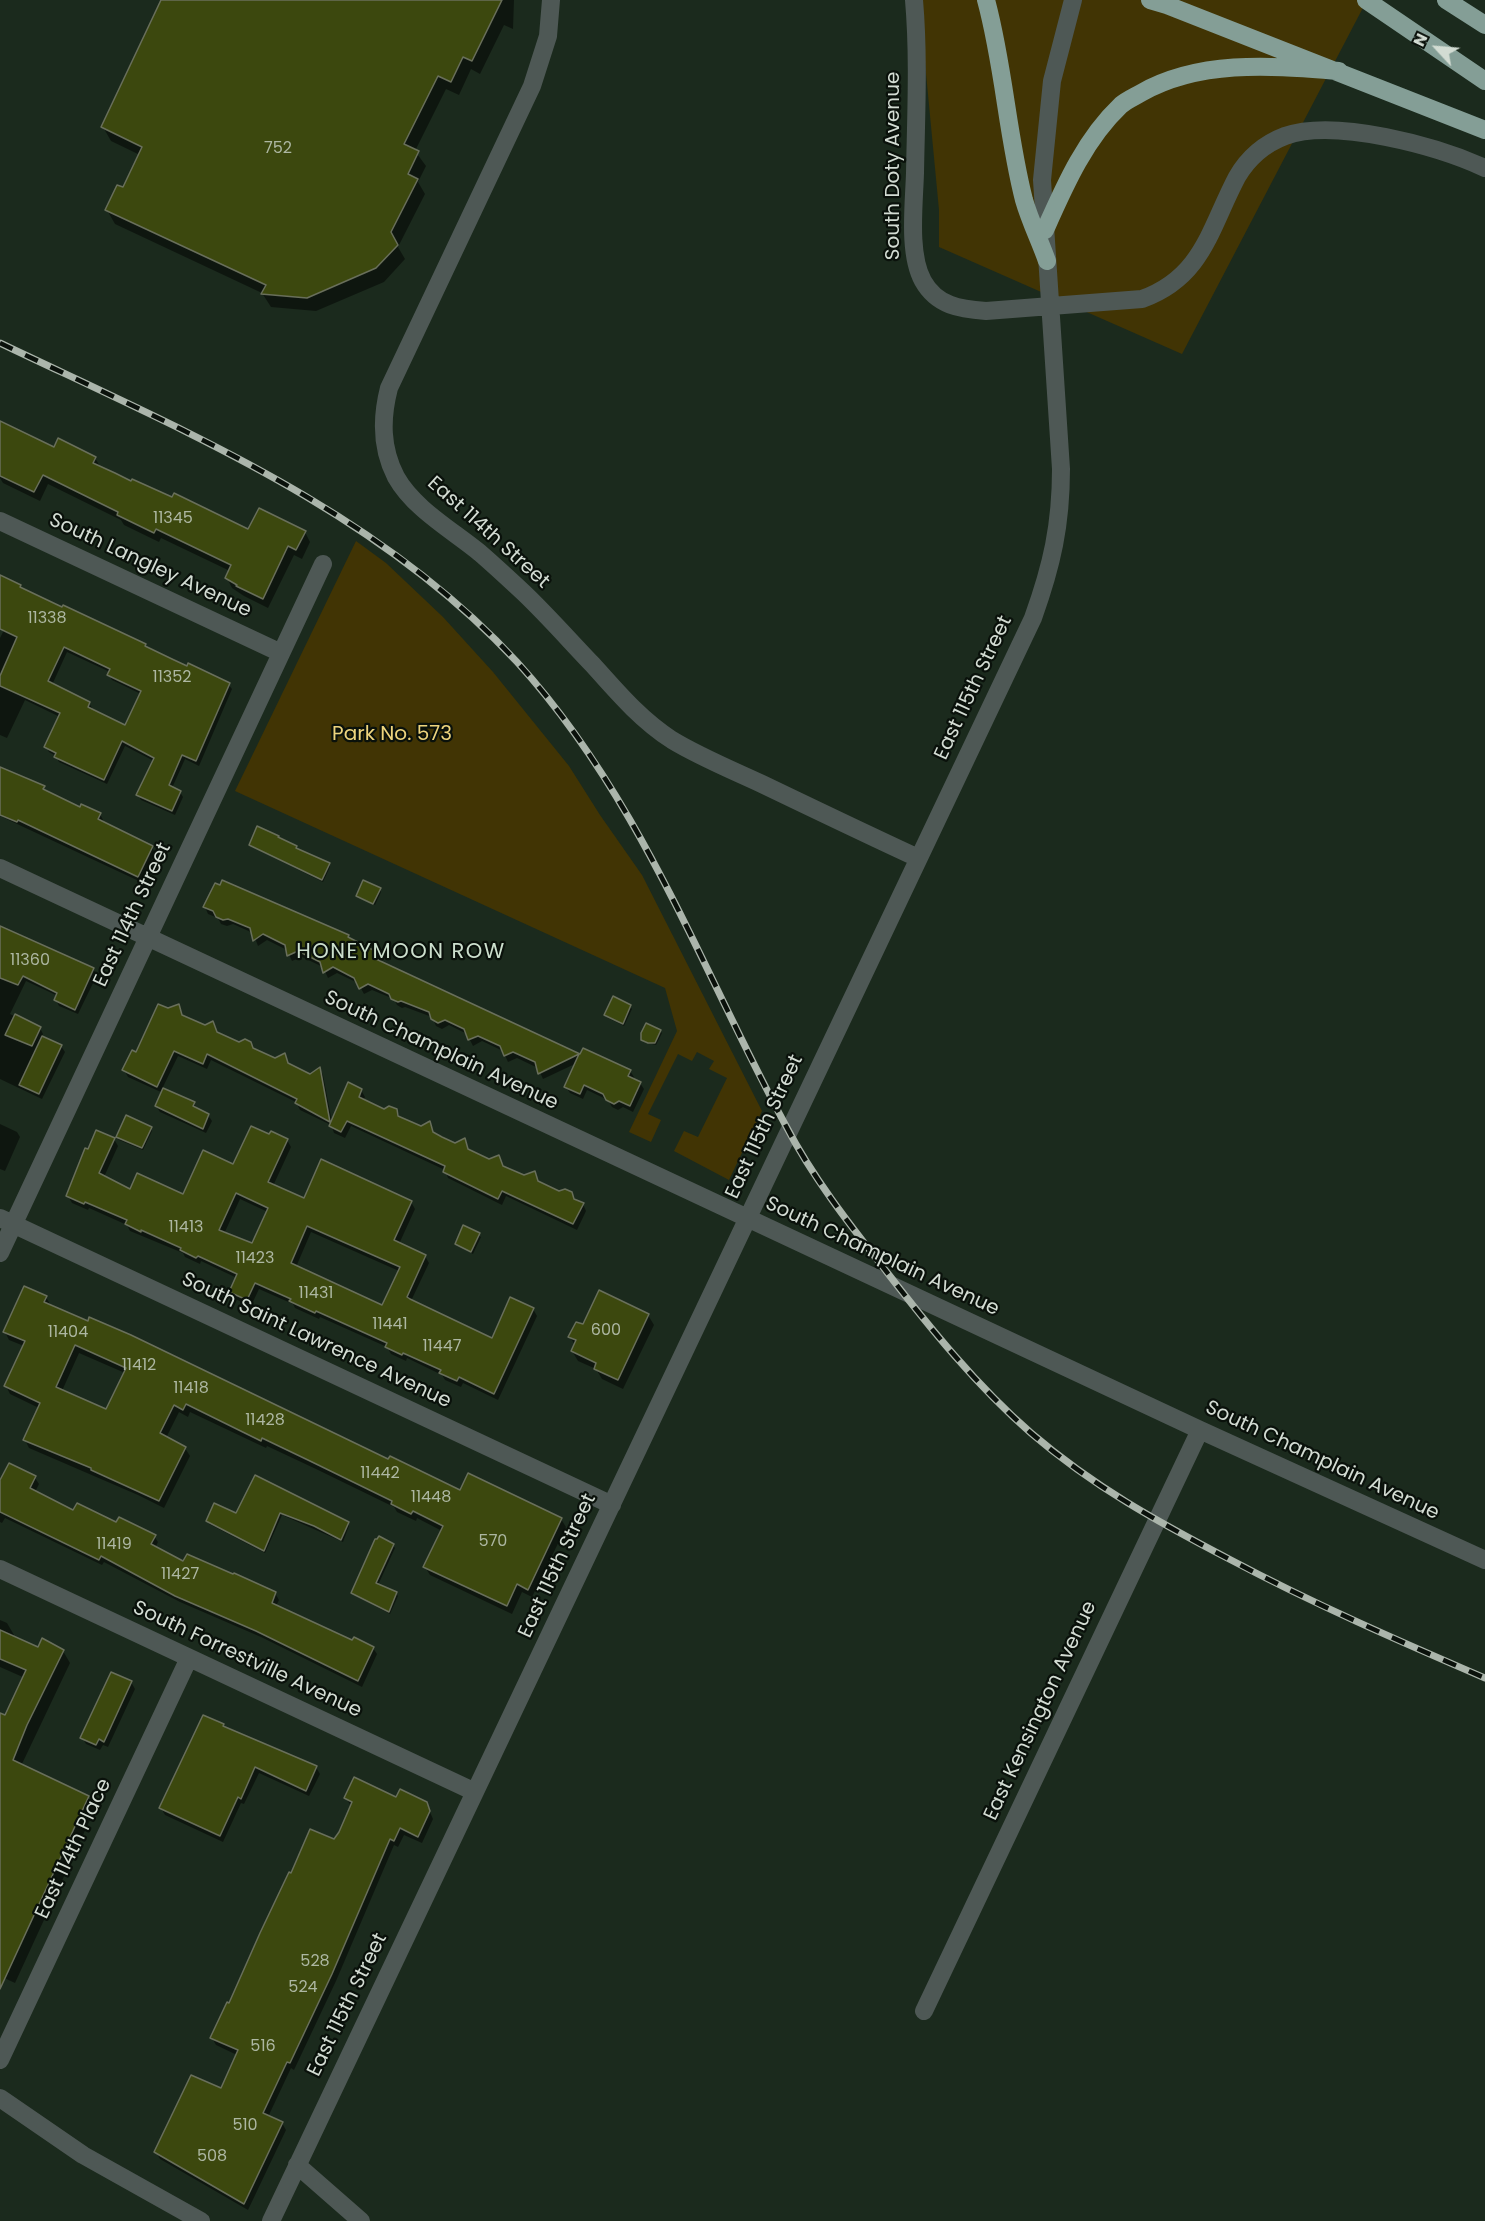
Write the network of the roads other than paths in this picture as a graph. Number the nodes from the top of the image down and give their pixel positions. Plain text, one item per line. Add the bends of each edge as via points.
1 (551, 0) edge
2 (914, 0) edge
3 (986, 0) edge
4 (1073, 0) edge
5 (1150, 0) edge
6 (1365, 0) edge
7 (1446, 0) edge
8 (1485, 26) edge
9 (1339, 71) junction
10 (1485, 81) edge
11 (1485, 130) edge
12 (1485, 168) edge
13 (1045, 230) junction
14 (1047, 261) junction
15 (1051, 307) junction
16 (0, 521) edge
17 (322, 564) dead end
18 (281, 652) junction
19 (918, 858) junction
20 (0, 868) edge
21 (147, 938) junction
22 (746, 1219) junction
23 (7, 1222) edge
24 (0, 1253) edge
25 (1200, 1430) junction
26 (612, 1504) junction
27 (1485, 1560) edge
28 (0, 1569) edge
29 (189, 1658) junction
30 (475, 1792) junction
31 (924, 2011) dead end
32 (0, 2060) edge
33 (0, 2098) edge
34 (297, 2165) junction
35 (201, 2221) edge
36 (271, 2221) edge
37 (361, 2221) edge

1 - 19 street, East 114th Street via 548,36 532,86 389,388 383,432 397,478 434,518 523,592 653,727 710,759
2 - 15 street, South Doty Avenue via 914,240 924,284 946,304 963,309
3 - 14 highway via 1025,202
4 - 13 street, East 115th Street via 1052,81 1042,180
5 - 9 highway
6 - 10 highway
7 - 8 highway
9 - 11 highway
9 - 13 highway via 1264,66 1219,69 1154,86 1124,103 1106,121 1070,176
12 - 15 street, South Doty Avenue via 1436,149 1376,136 1338,131 1286,136 1251,158 1238,176 1207,242 1179,280 1142,299
13 - 14 street, East 115th Street
14 - 15 street, East 115th Street
15 - 19 street, East 115th Street via 1061,508 1046,581 1033,618
16 - 18 street, South Langley Avenue
17 - 18 street, East 114th Street
18 - 21 street, East 114th Street
19 - 22 street, East 115th Street
20 - 21 street, South Champlain Avenue
21 - 22 street, South Champlain Avenue
21 - 23 street, East 114th Street
22 - 25 street, South Champlain Avenue
22 - 26 street, East 115th Street
23 - 24 street, East 114th Street
23 - 26 street, South Saint Lawrence Avenue
25 - 27 street, South Champlain Avenue
25 - 31 street, East Kensington Avenue
26 - 30 street, East 115th Street
28 - 29 street, South Forrestville Avenue
29 - 30 street, South Forrestville Avenue
29 - 32 street, East 114th Place
30 - 34 street, East 115th Street
33 - 35 street via 83,2155
34 - 36 street, East 115th Street
34 - 37 street

